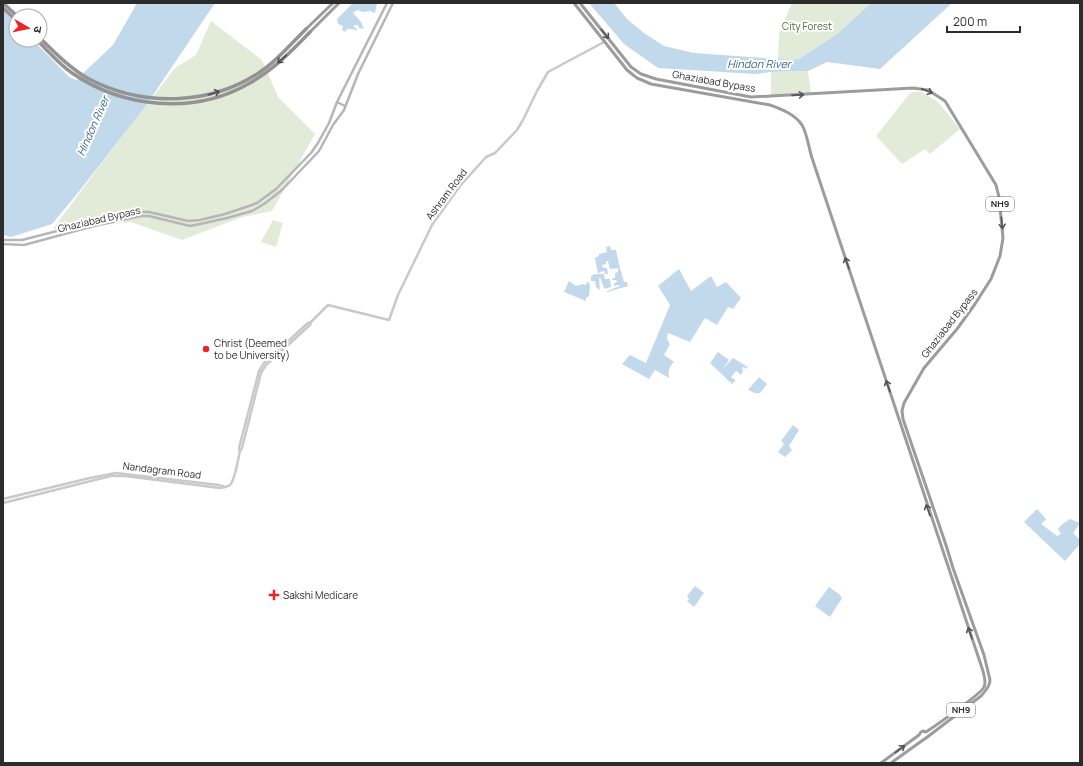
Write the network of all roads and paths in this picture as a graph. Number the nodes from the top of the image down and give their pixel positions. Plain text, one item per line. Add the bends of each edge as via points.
1 (333, 3) edge
2 (339, 3) edge
3 (387, 3) edge
4 (393, 3) edge
5 (574, 3) edge
6 (580, 3) edge
7 (306, 29) joint
8 (310, 32) joint
9 (604, 42) junction
10 (48, 46) edge
11 (45, 48) edge
12 (773, 97) junction
13 (337, 102) junction
14 (345, 106) junction
15 (771, 106) junction
16 (3, 240) edge
17 (3, 244) edge
18 (240, 451) joint
19 (48, 490) junction
20 (3, 499) edge
21 (3, 503) edge
22 (979, 642) junction
23 (974, 644) junction
24 (981, 649) junction
25 (976, 651) junction
26 (926, 732) junction
27 (920, 735) junction
28 (927, 736) junction
29 (923, 740) junction
30 (881, 763) edge
31 (891, 763) edge

1 - 7 highway
2 - 8 highway
3 - 13 main road, Ghaziabad Bypass
4 - 14 main road, Ghaziabad Bypass
5 - 9 highway, Ghaziabad Bypass / NH9
6 -> 12 highway, Ghaziabad Bypass / NH9 via 631,67 641,74 751,98
10 -> 7 highway via 72,68 88,78 140,97 172,99 212,94 248,79 283,53
8 -> 11 highway via 286,57 248,84 209,100 179,103 149,102 115,94 72,73
9 - 15 highway, Ghaziabad Bypass / NH9 via 627,70 637,78 652,84
9 - 18 street, Ashram Road via 548,72 517,130 495,153 486,157 460,186 432,225 398,295 389,320 328,305 264,363 257,376
12 - 15 highway
12 -> 22 highway, Ghaziabad Bypass / NH9 via 913,88 928,90 946,101 996,185 1003,238 1000,256 991,278 961,324 924,368 902,411
13 - 14 main road
13 - 16 main road, Ghaziabad Bypass via 329,123 311,153 276,189 249,206 188,221 141,212 22,240
14 - 17 main road, Ghaziabad Bypass via 319,151 282,190 252,211 190,226 141,216 24,245
23 -> 15 highway, Ghaziabad Bypass / NH9 via 802,125 793,116
18 - 19 street, Nandagram Road via 232,481 225,488 111,476
19 - 20 street, Nandagram Road
19 - 21 street, Nandagram Road
22 - 23 highway
22 - 24 highway, Ghaziabad Bypass / NH9
23 - 25 highway, Ghaziabad Bypass / NH9
24 - 25 highway
24 - 28 highway, Ghaziabad Bypass / NH9 via 990,680 989,686 981,696
25 - 26 highway, Ghaziabad Bypass / NH9 via 984,676 983,688
26 - 27 highway, Ghaziabad Bypass / NH9 via 923,731
26 - 28 highway
27 - 29 highway
30 -> 27 highway, Ghaziabad Bypass / NH9
28 - 29 highway, Ghaziabad Bypass / NH9
29 - 31 highway, Ghaziabad Bypass / NH9

